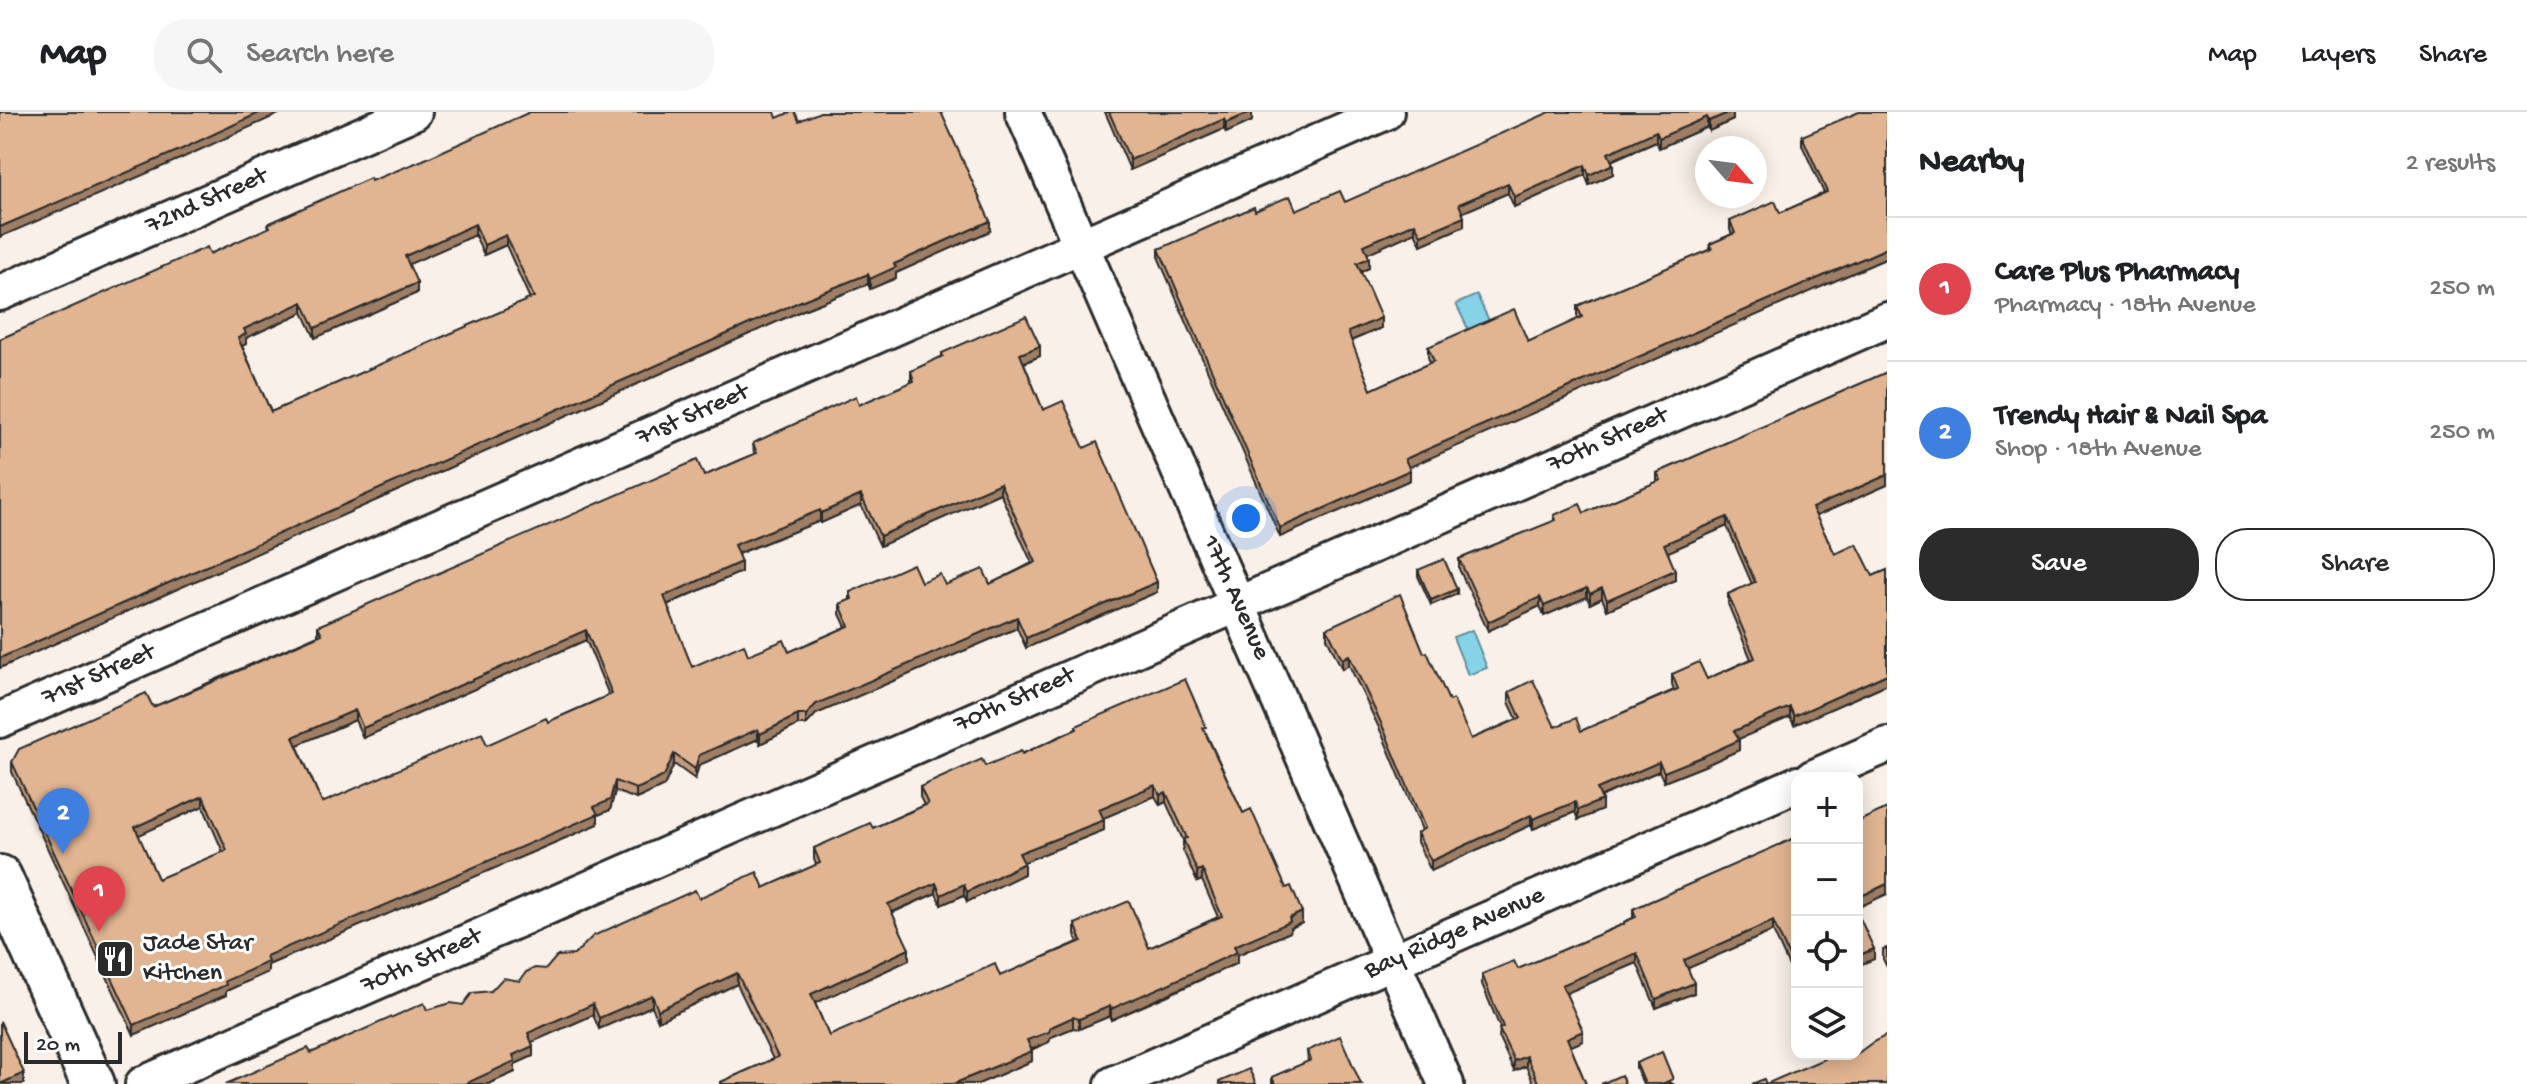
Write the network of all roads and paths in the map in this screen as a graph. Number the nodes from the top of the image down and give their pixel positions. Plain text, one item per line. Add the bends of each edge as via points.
1 (414, 112) edge
2 (1023, 112) edge
3 (1386, 112) edge
4 (1081, 245) junction
5 (0, 293) edge
6 (1887, 320) edge
7 (1237, 603) junction
8 (0, 720) edge
9 (1887, 745) edge
10 (1826, 772) edge
11 (1791, 787) edge
12 (0, 877) edge
13 (1392, 961) junction
14 (93, 1084) edge
15 (143, 1084) edge
16 (1113, 1084) edge
17 (1446, 1084) edge

1 - 5 street, 72nd Street
2 - 4 street, 17th Avenue
3 - 4 street, 71st Street
4 - 7 street, 17th Avenue
4 - 8 street, 71st Street
6 - 7 street, 70th Street
7 - 13 street, 17th Avenue
7 - 15 street, 70th Street
9 - 10 street
11 - 13 street, Bay Ridge Avenue
12 - 14 street
13 - 16 street, Bay Ridge Avenue
13 - 17 street, 17th Avenue

